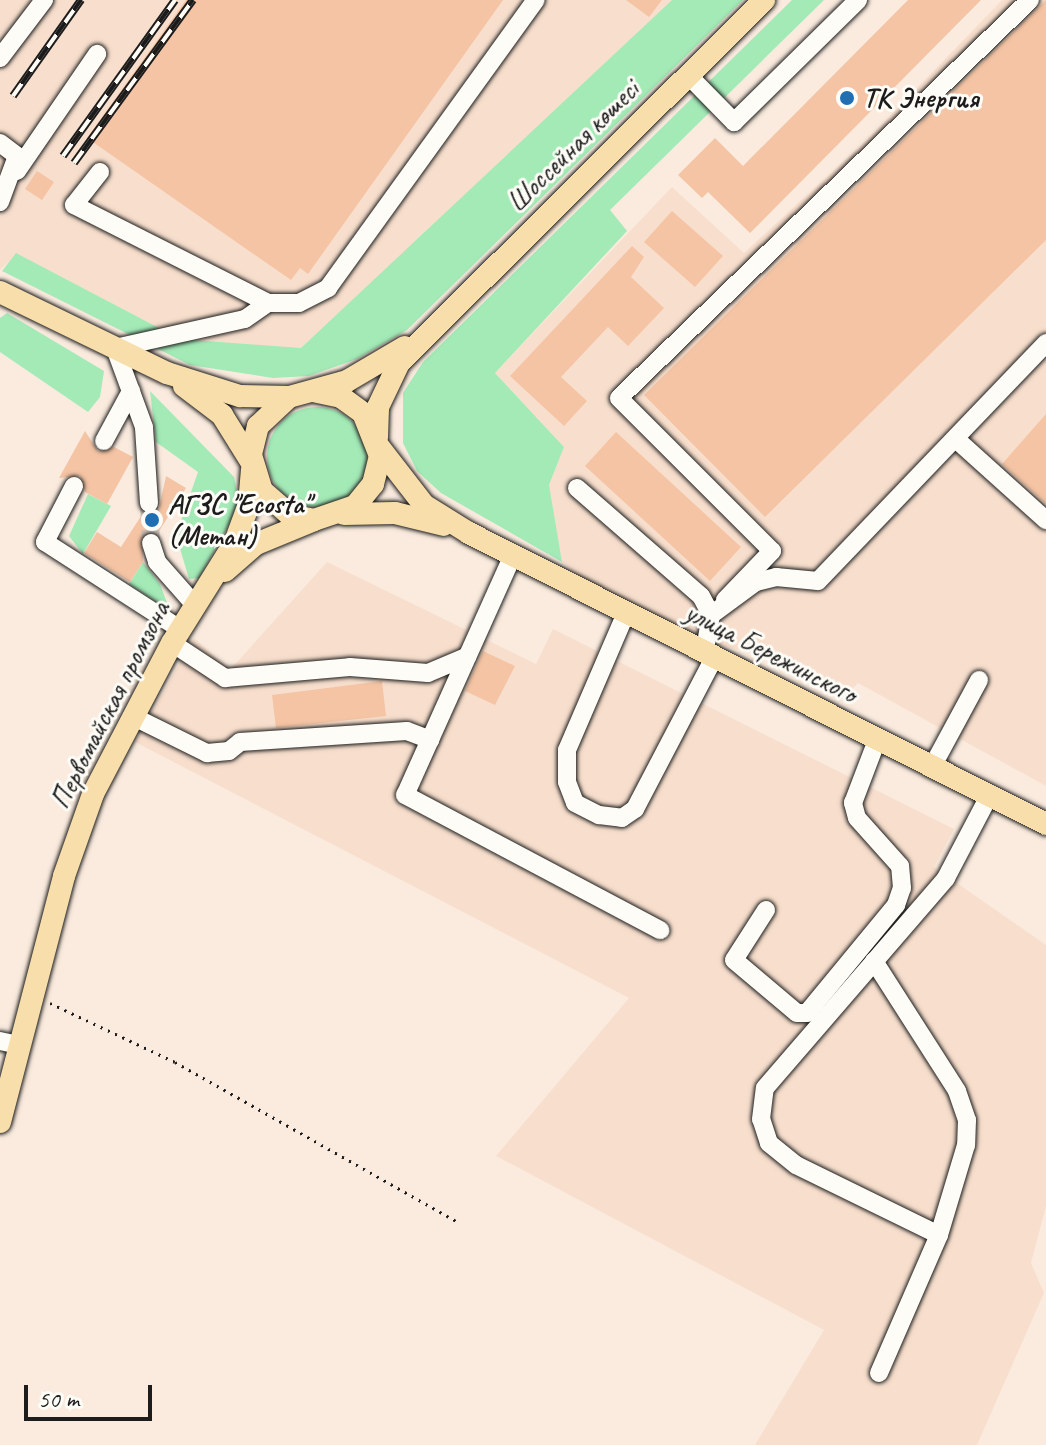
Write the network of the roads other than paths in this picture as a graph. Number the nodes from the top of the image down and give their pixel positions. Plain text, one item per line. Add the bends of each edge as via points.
1 (44, 0) edge
2 (536, 0) edge
3 (764, 0) edge
4 (858, 0) edge
5 (1030, 0) edge
6 (97, 54) dead end
7 (0, 58) edge
8 (688, 75) junction
9 (0, 143) edge
10 (17, 171) junction
11 (100, 172) dead end
12 (0, 202) edge
13 (0, 292) edge
14 (268, 303) junction
15 (423, 336) junction
16 (1046, 343) edge
17 (115, 348) junction
18 (167, 373) junction
19 (131, 391) junction
20 (313, 391) junction
21 (289, 397) junction
22 (957, 440) junction
23 (104, 441) dead end
24 (378, 442) junction
25 (252, 466) junction
26 (74, 486) dead end
27 (577, 488) dead end
28 (149, 503) tunnel mouth
29 (343, 514) junction
30 (314, 520) junction
31 (1046, 520) edge
32 (469, 533) junction
33 (151, 543) tunnel mouth
34 (513, 555) junction
35 (197, 599) junction
36 (725, 600) junction
37 (626, 613) junction
38 (711, 615) junction
39 (176, 636) junction
40 (468, 656) junction
41 (709, 656) junction
42 (979, 680) dead end
43 (132, 716) junction
44 (430, 740) junction
45 (877, 740) junction
46 (932, 767) junction
47 (989, 796) junction
48 (1046, 824) edge
49 (766, 910) dead end
50 (660, 930) dead end
51 (874, 961) junction
52 (10, 1043) edge
53 (0, 1122) edge
54 (939, 1235) junction
55 (879, 1373) dead end

1 - 7 lane
2 - 14 lane via 328,288 299,303
3 - 8 main road, Шоссейная көшесі
4 - 8 lane via 734,122
5 - 36 lane via 619,398 772,551
6 - 10 lane
8 - 15 main road, Шоссейная көшесі
9 - 10 lane via 17,156
10 - 12 lane
11 - 14 lane via 74,205
13 - 17 main road
14 - 17 lane via 245,319
15 - 20 main road via 347,381
15 - 24 main road via 387,382 378,407
16 - 22 lane
17 - 18 main road
17 - 19 lane
18 - 21 main road via 240,396
18 - 25 main road via 222,415
19 - 23 lane
19 - 28 lane via 144,427
20 - 21 main road
20 - 24 main road via 353,404
21 - 25 main road via 258,426
22 - 31 lane
22 - 36 lane via 818,581 776,577
24 - 29 main road via 373,484
24 - 32 main road via 424,505
25 - 30 main road via 270,501
25 - 35 main road via 249,504 235,542
26 - 39 lane via 45,542
27 - 38 lane via 701,596
29 - 30 main road
29 - 32 main road via 395,513
30 - 35 main road via 256,544
32 - 34 main road, улица Бережинского
33 - 35 lane via 157,562
34 - 37 main road, улица Бережинского
34 - 40 lane
35 - 39 main road, Первомайская промзона
36 - 38 lane
37 - 41 main road, улица Бережинского
37 - 41 lane via 567,750 567,782 575,803 599,815 622,818 635,809
38 - 41 lane
39 - 40 lane via 225,678 350,667 428,673
39 - 43 main road, Первомайская промзона
40 - 44 lane
41 - 45 main road, улица Бережинского
42 - 46 lane
43 - 44 lane via 207,753 229,751 240,742 407,731
43 - 52 main road, Первомайская промзона via 93,794 32,992
44 - 50 lane via 405,795
45 - 46 main road, улица Бережинского
45 - 49 lane via 853,803 857,818 900,866 902,888 896,905 807,1013 797,1013 734,960
46 - 47 main road, улица Бережинского
47 - 48 main road, улица Бережинского
47 - 51 lane via 946,878
51 - 54 lane via 957,1091 967,1120 966,1145
51 - 54 lane via 765,1088 761,1119 769,1143 796,1165
52 - 53 main road, Первомайская промзона
54 - 55 lane

